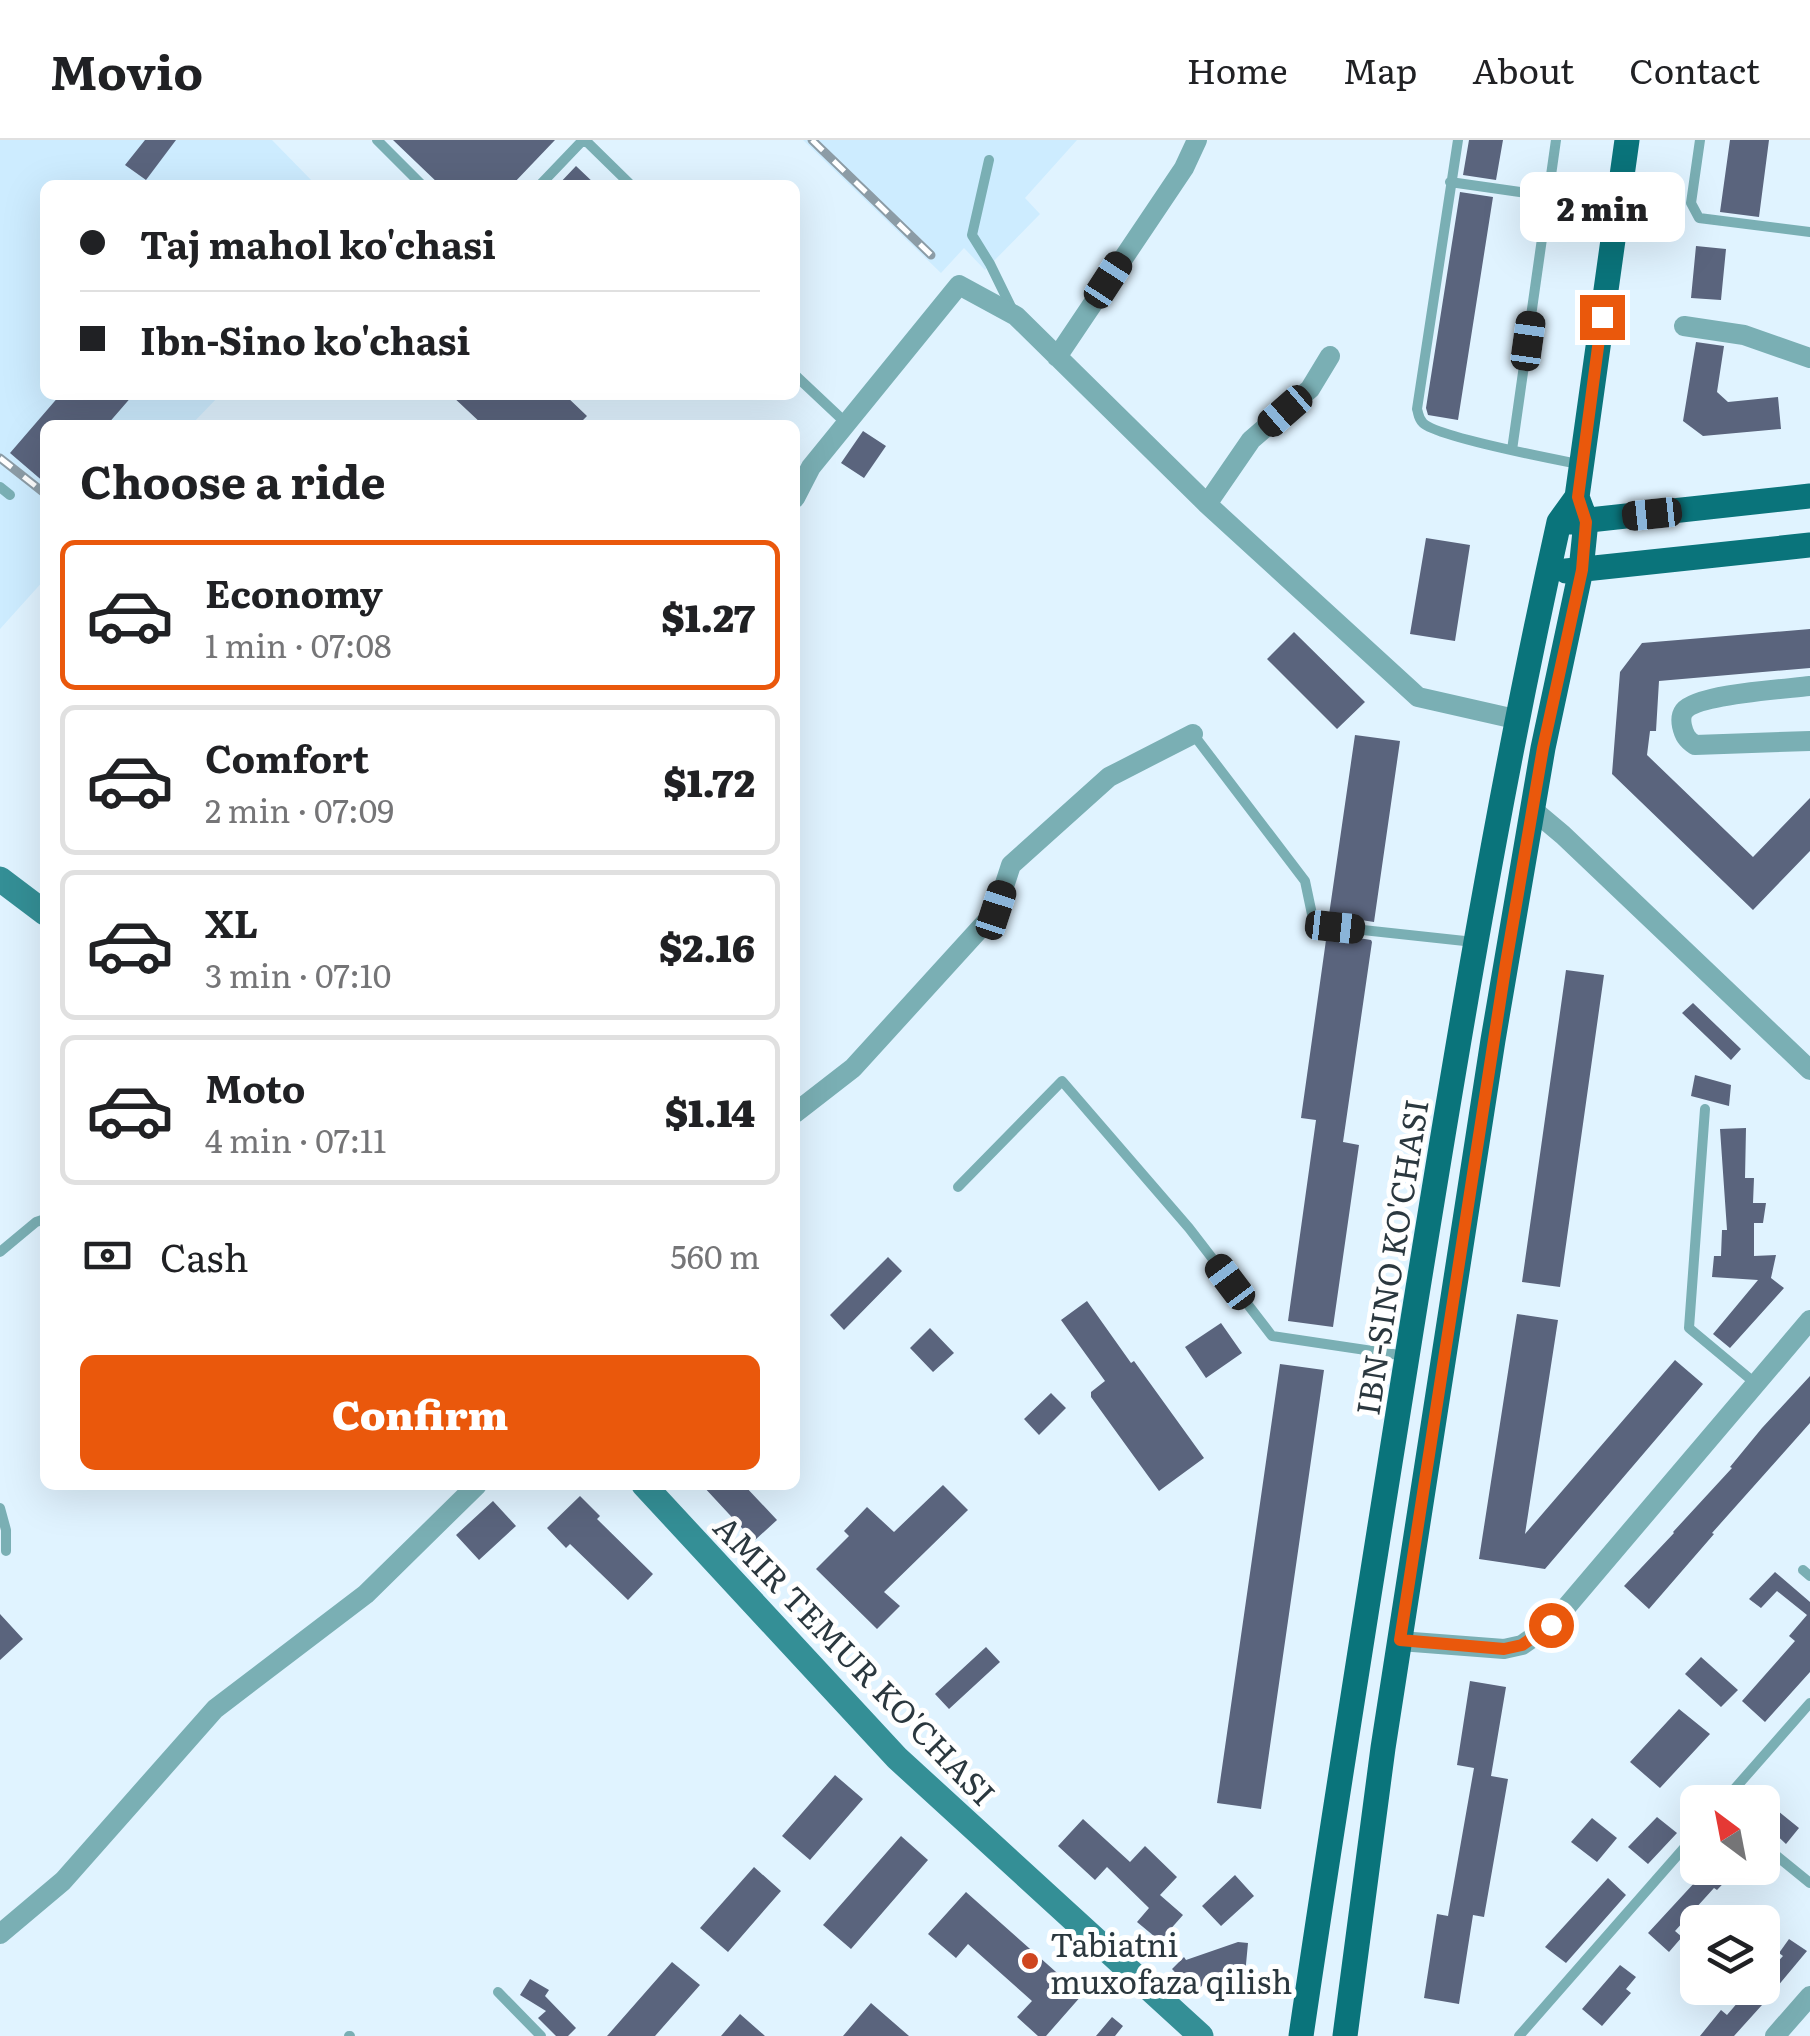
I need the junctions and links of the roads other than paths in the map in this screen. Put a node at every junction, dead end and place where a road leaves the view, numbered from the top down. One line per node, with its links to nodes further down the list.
1 (377, 140): 9 (lane)
2 (584, 140): 10 (lane); 11 (lane)
3 (1197, 140): 19 (street)
4 (1458, 140): 12 (lane)
5 (1556, 140): 13 (lane)
6 (1627, 140): 14 (main road, IBN-SINO KO'CHASI)
7 (1700, 140): 15 (lane)
8 (989, 160): 16 (lane)
9 (417, 180)
10 (545, 180)
11 (626, 180)
12 (1450, 182): 13 (lane); 23 (lane)
13 (1549, 196): 14 (lane); 23 (lane)
14 (1618, 206): 24 (main road, IBN-SINO KO'CHASI)
15 (1810, 232)
16 (1016, 316): 19 (street); 22 (street)
17 (1684, 326): 20 (street)
18 (1330, 356): 27 (street)
19 (1057, 357): 27 (street)
20 (1810, 358)
21 (800, 380): 22 (lane)
22 (847, 424): 25 (street)
23 (1512, 450): 24 (lane)
24 (1582, 465): 28 (main road, IBN-SINO KO'CHASI)
25 (800, 488)
26 (1810, 496): 28 (main road)
27 (1207, 504): 33 (street)
28 (1582, 509): 30 (main road, IBN-SINO KO'CHASI); 31 (main road, IBN-SINO KO'CHASI)
29 (1810, 545): 30 (main road)
30 (1582, 570): 31 (main road); 36 (main road, IBN-SINO KO'CHASI)
31 (1547, 572): 33 (main road, IBN-SINO KO'CHASI)
32 (1810, 686): 35 (street)
33 (1516, 720): 39 (main road, IBN-SINO KO'CHASI)
34 (1193, 734): 39 (lane); 41 (street)
35 (1810, 741)
36 (1532, 809): 40 (street); 53 (main road, IBN-SINO KO'CHASI)
37 (0, 879): 38 (main road)
38 (40, 909)
39 (1475, 942): 47 (main road, IBN-SINO KO'CHASI)
40 (1810, 1070)
41 (800, 1109)
42 (1705, 1109): 48 (lane)
43 (958, 1187): 47 (lane)
44 (40, 1221): 45 (lane)
45 (0, 1252)
46 (1810, 1320): 48 (street)
47 (1407, 1356): 64 (main road, IBN-SINO KO'CHASI)
48 (1754, 1383): 53 (street)
49 (472, 1490): 59 (street)
50 (649, 1490): 63 (main road, AMIR TEMUR KO'CHASI)
51 (0, 1508): 52 (lane)
52 (6, 1551)
53 (1400, 1640): 65 (main road, IBN-SINO KO'CHASI)
54 (1810, 1703): 55 (lane)
55 (1738, 1785)
56 (1680, 1853): 66 (lane)
57 (1780, 1859): 58 (lane)
58 (1810, 1883)
59 (0, 1934)
60 (498, 1992): 62 (lane)
61 (1810, 1996): 67 (street)
62 (541, 2036)
63 (1201, 2036)
64 (1301, 2036)
65 (1345, 2036)
66 (1519, 2036)
67 (1775, 2036)

